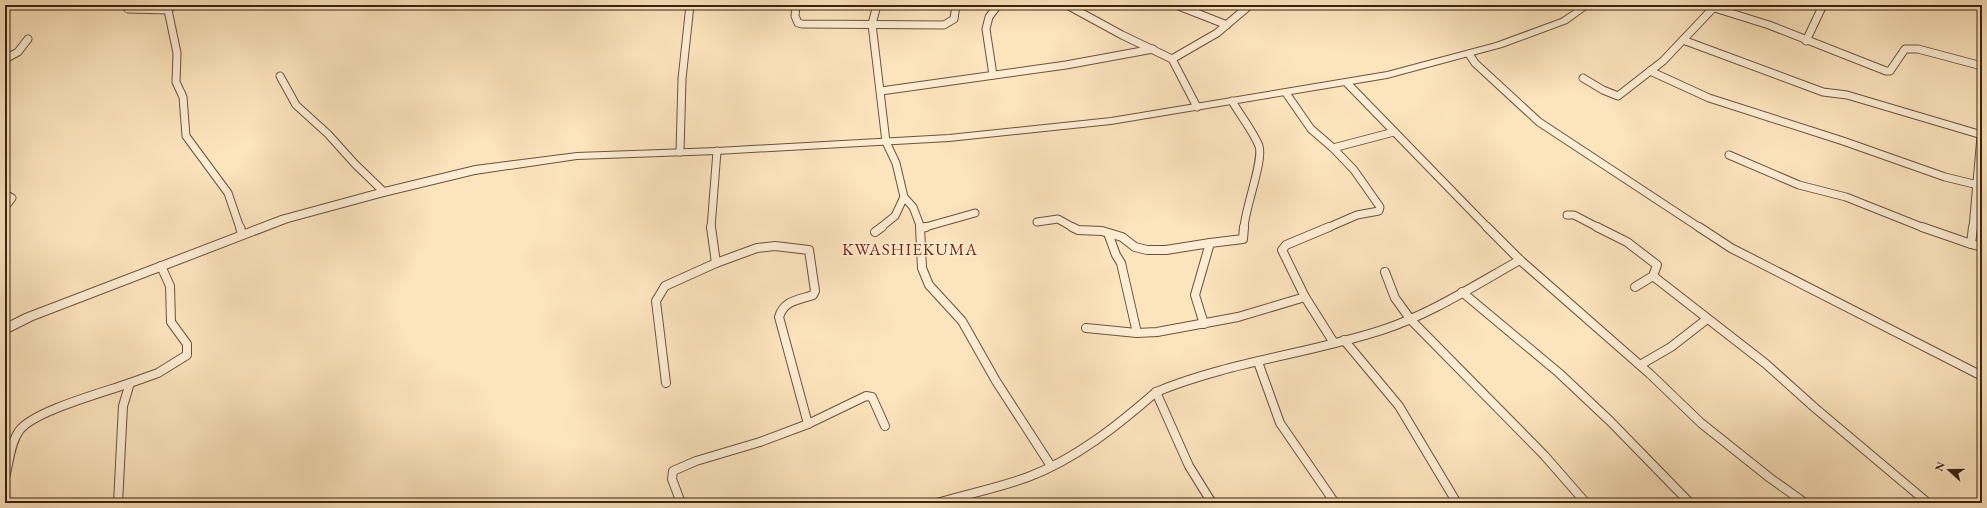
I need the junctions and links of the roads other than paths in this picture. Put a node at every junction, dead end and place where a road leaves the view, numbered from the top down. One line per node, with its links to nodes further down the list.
1 (690, 5): 40 (street)
2 (796, 5): 15 (street)
3 (877, 5): 15 (street)
4 (956, 5): 15 (street)
5 (998, 5): 26 (street)
6 (1067, 5): 20 (street)
7 (1176, 5): 16 (street)
8 (1250, 5): 16 (street)
9 (1588, 5): 21 (street)
10 (1705, 5): 12 (street)
11 (1824, 5): 19 (street)
12 (1715, 6): 18 (street); 19 (street)
13 (171, 8): 14 (street); 53 (street)
14 (128, 9)
15 (872, 24): 30 (street)
16 (1227, 25): 22 (street)
17 (28, 39): 23 (street)
18 (1683, 40): 25 (street); 36 (street)
19 (1806, 41): 24 (street)
20 (1153, 49): 22 (street); 26 (street)
21 (1469, 54): 29 (street); 75 (street)
22 (1172, 58): 33 (street)
23 (5, 59)
24 (1982, 66)
25 (1650, 71): 28 (street); 42 (street)
26 (993, 75): 30 (street)
27 (280, 76): 43 (street)
28 (1583, 78)
29 (1347, 83): 31 (street); 35 (street)
30 (881, 91): 37 (street)
31 (1286, 93): 32 (street); 38 (street)
32 (1232, 102): 33 (street); 54 (street)
33 (1197, 107): 37 (street)
34 (1982, 125): 36 (street)
35 (1394, 132): 38 (street); 57 (street)
36 (1981, 134): 42 (street)
37 (886, 142): 39 (street); 45 (street)
38 (1333, 148): 64 (street)
39 (717, 151): 40 (street); 58 (street)
40 (680, 152): 43 (street)
41 (1729, 155): 55 (street)
42 (1980, 186): 55 (street)
43 (384, 192): 53 (street)
44 (5, 194): 46 (street)
45 (904, 198): 50 (street); 51 (street)
46 (5, 207)
47 (975, 212): 50 (street)
48 (1567, 215): 61 (street)
49 (1037, 222): 52 (street)
50 (921, 228): 81 (street)
51 (875, 232)
52 (1108, 233): 54 (street); 70 (street)
53 (242, 234): 59 (street)
54 (1210, 243): 67 (street)
55 (1971, 244): 56 (street)
56 (1982, 247)
57 (1520, 260): 63 (street); 74 (street)
58 (716, 263): 77 (street); 79 (street)
59 (161, 266): 69 (street); 76 (street)
60 (1385, 272): 66 (street)
61 (1653, 276): 62 (street); 65 (street)
62 (1635, 287)
63 (1462, 292): 66 (street); 90 (street)
64 (1306, 297): 67 (street); 72 (street)
65 (1707, 319): 74 (street); 92 (street)
66 (1411, 320): 71 (street); 89 (street)
67 (1204, 324): 70 (street)
68 (1086, 328): 70 (street)
69 (5, 329)
70 (1137, 333)
71 (1344, 340): 72 (street); 88 (street)
72 (1334, 343): 73 (street)
73 (1258, 362): 78 (street); 87 (street)
74 (1640, 365): 91 (street)
75 (1982, 376)
76 (130, 383): 82 (street); 83 (street)
77 (666, 383)
78 (1156, 392): 81 (street); 86 (street)
79 (808, 424): 80 (street); 84 (street)
80 (885, 426)
81 (1051, 466): 85 (street)
82 (5, 478)
83 (118, 503)
84 (681, 503)
85 (937, 503)
86 (1212, 503)
87 (1335, 503)
88 (1457, 503)
89 (1586, 503)
90 (1690, 503)
91 (1805, 503)
92 (1928, 503)

